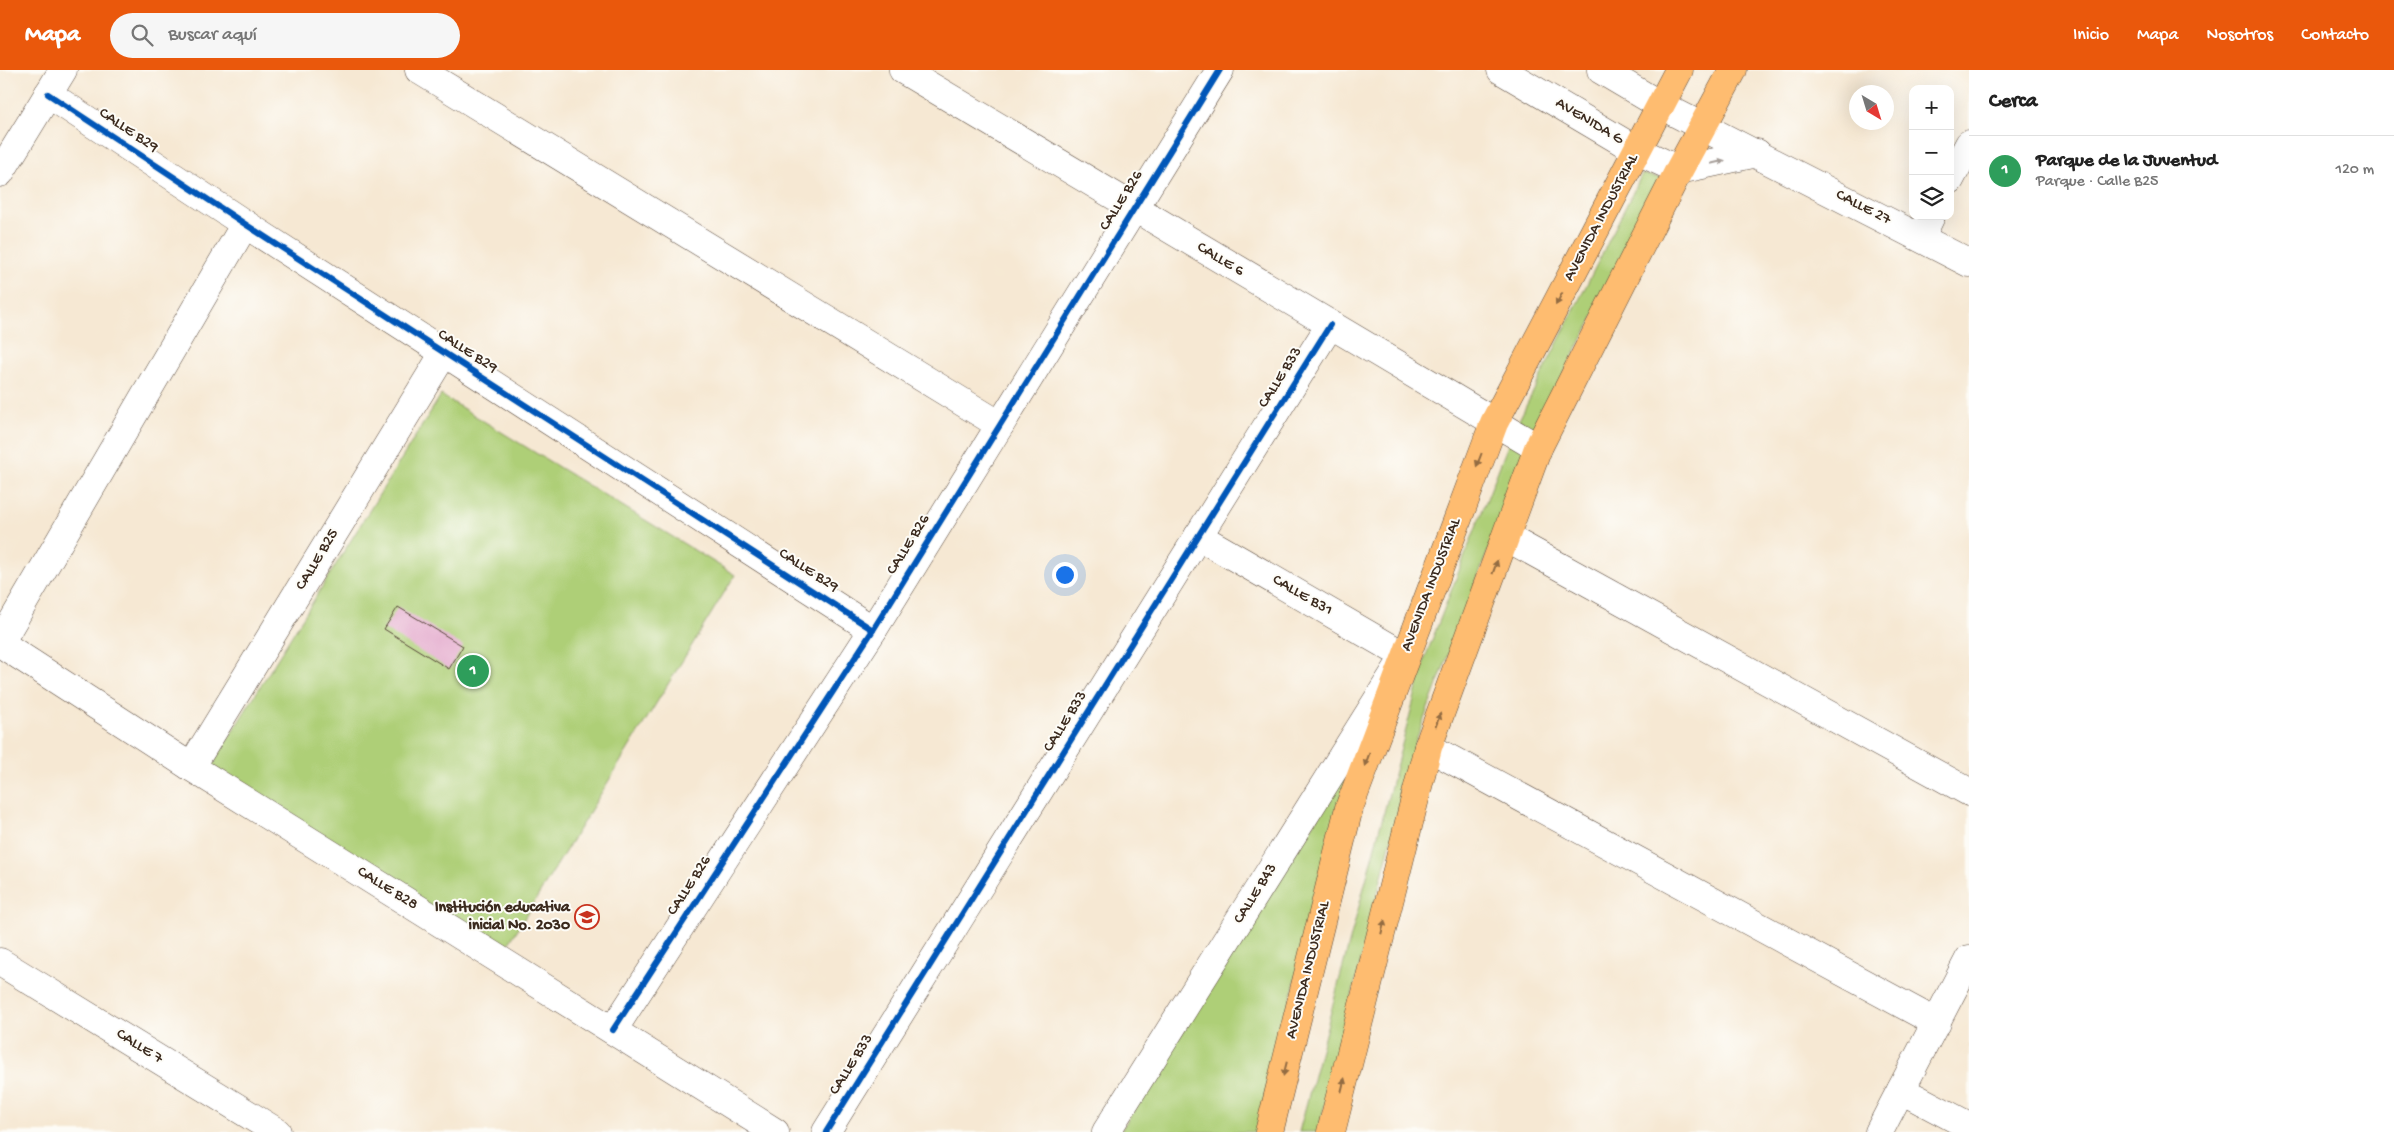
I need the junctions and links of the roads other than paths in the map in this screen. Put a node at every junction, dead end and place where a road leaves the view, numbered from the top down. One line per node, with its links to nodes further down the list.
1 (63, 70): 9 (street)
2 (419, 70): 25 (street)
3 (903, 70): 18 (street, CALLE 6)
4 (1220, 70): 18 (street, CALLE B26)
5 (1502, 70): 13 (street, AVENIDA G)
6 (1601, 70): 10 (street)
7 (1679, 70): 10 (main road, AVENIDA INDUSTRIAL)
8 (1734, 70): 11 (main road)
9 (48, 94): 16 (street); 19 (street, CALLE B29)
10 (1660, 105): 11 (street); 13 (main road, AVENIDA INDUSTRIAL)
11 (1704, 128): 14 (street, CALLE 27); 15 (main road)
12 (1969, 144): 17 (street)
13 (1638, 151): 15 (street, AVENIDA G); 24 (main road, AVENIDA INDUSTRIAL, one-way to 24)
14 (1757, 153): 15 (street, one-way to 14); 20 (street, CALLE 27)
15 (1679, 170): 26 (main road)
16 (0, 173)
17 (1953, 175)
18 (1134, 209): 22 (street, CALLE 6); 25 (street, CALLE B26)
19 (245, 224): 23 (street, CALLE B29); 30 (street)
20 (1926, 227): 21 (street, CALLE 27)
21 (1969, 262)
22 (1330, 325): 24 (street, CALLE 6); 27 (street, CALLE B33)
23 (444, 353): 29 (street, CALLE B29); 33 (street, CALLE B25)
24 (1494, 422): 26 (street, CALLE 6); 31 (main road, AVENIDA INDUSTRIAL, one-way to 31)
25 (1000, 425): 29 (street, CALLE B26)
26 (1538, 448): 28 (main road)
27 (1198, 536): 31 (street, CALLE B31); 43 (street, CALLE B33)
28 (1506, 537): 32 (main road, one-way to 28); 34 (street)
29 (873, 630): 38 (street, CALLE B26)
30 (0, 643): 33 (street, CALLE B28)
31 (1405, 656): 44 (street, CALLE B43); 45 (main road, AVENIDA INDUSTRIAL, one-way to 45)
32 (1428, 747): 37 (street); 46 (main road, one-way to 32)
33 (191, 767): 38 (street, CALLE B28)
34 (1969, 792)
35 (1969, 959): 37 (street)
36 (0, 962): 41 (street, CALLE 7)
37 (1937, 1023): 39 (street)
38 (613, 1030): 42 (street, CALLE B28)
39 (1901, 1090): 40 (street); 47 (street)
40 (1969, 1126)
41 (277, 1132)
42 (776, 1132)
43 (826, 1132)
44 (1106, 1132)
45 (1269, 1132)
46 (1331, 1132)
47 (1879, 1132)

